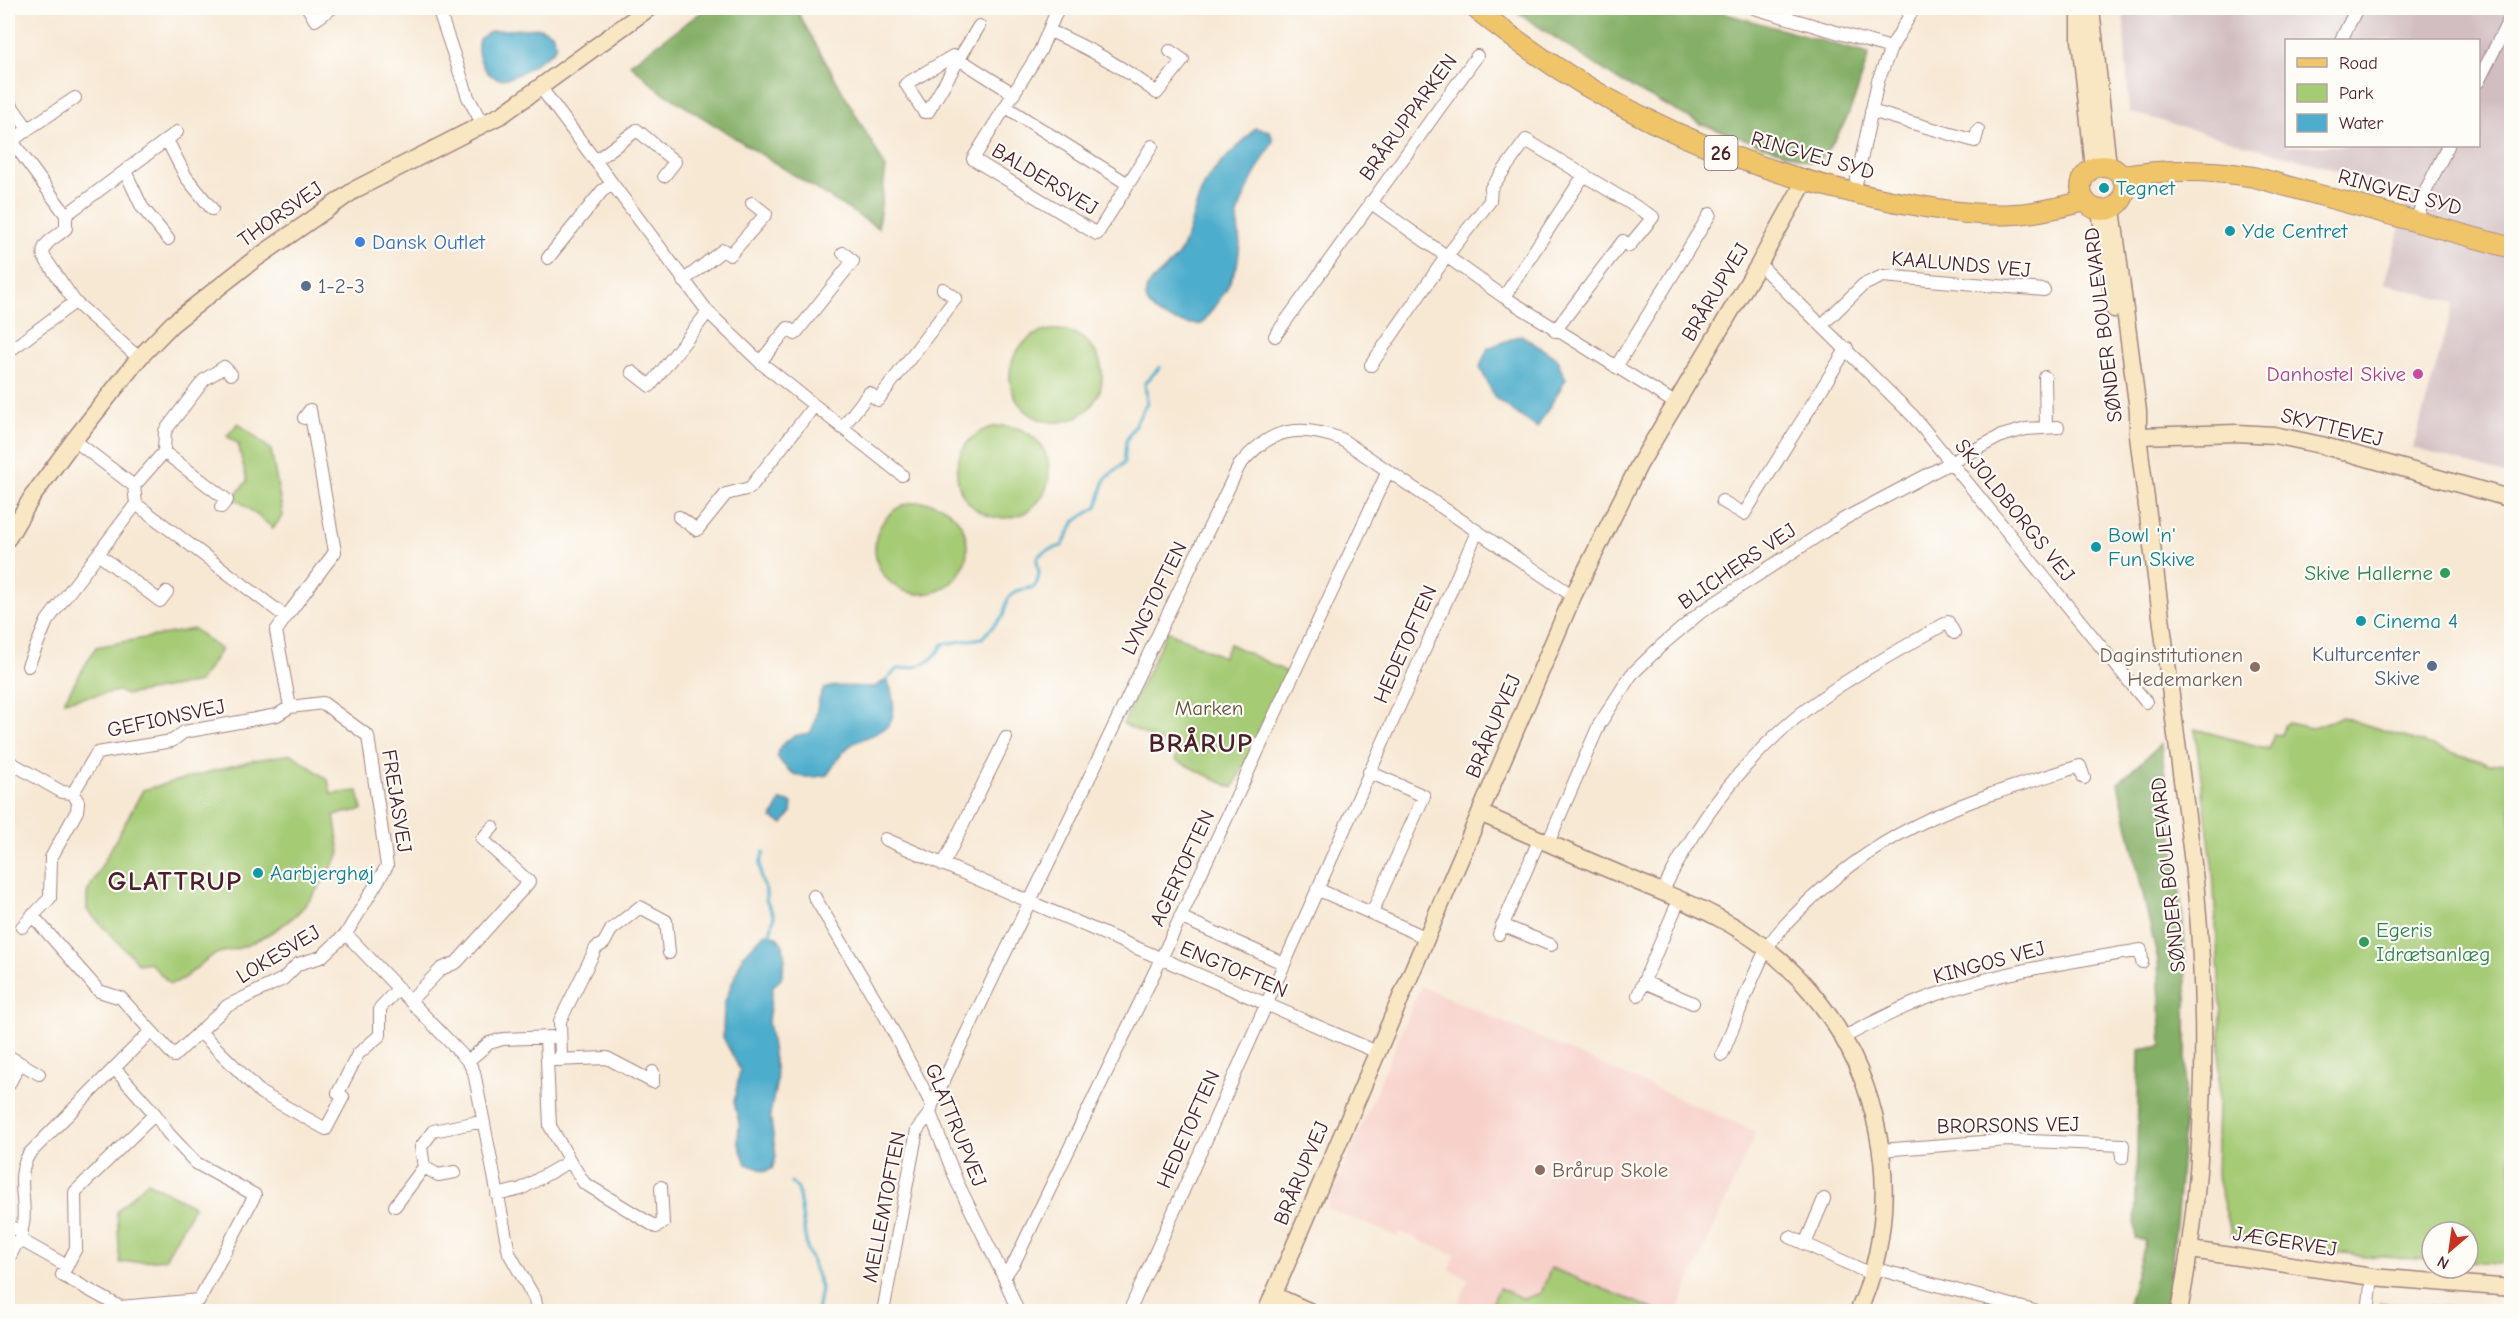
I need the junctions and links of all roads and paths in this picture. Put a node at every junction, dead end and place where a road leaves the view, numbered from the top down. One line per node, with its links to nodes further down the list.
1 (308, 8): 2 (street)
2 (332, 8)
3 (438, 8): 28 (street)
4 (649, 8): 22 (street, THORSVEJ)
5 (1058, 8): 15 (street, BALDERSVEJ)
6 (1475, 8): 40 (main road, RINGVEJ SYD / 26)
7 (1754, 8): 17 (street)
8 (1914, 8): 17 (street)
9 (2080, 8): 38 (street)
10 (2091, 8): 38 (street)
11 (2357, 8): 16 (street)
12 (2503, 8): 13 (street)
13 (2511, 13): 21 (street)
14 (980, 26): 20 (street)
15 (1050, 30): 18 (street); 23 (street, BALDERSVEJ)
16 (2342, 39)
17 (1891, 48): 27 (street)
18 (1170, 51)
19 (1477, 56): 45 (street, BRÅRUPPARKEN)
20 (959, 59): 20 (street); 23 (street)
21 (2480, 78)
22 (541, 88): 28 (street, THORSVEJ); 35 (street)
23 (1014, 94): 26 (street, BALDERSVEJ)
24 (75, 98): 29 (street)
25 (8, 101): 29 (street)
26 (1006, 107): 42 (street, BALDERSVEJ); 42 (street, BALDERSVEJ)
27 (1871, 111): 30 (street); 43 (street)
28 (483, 125): 68 (street, THORSVEJ)
29 (28, 129): 49 (street)
30 (1978, 130)
31 (177, 132): 32 (street)
32 (167, 140): 36 (street); 47 (street)
33 (1152, 146): 42 (street, BALDERSVEJ)
34 (2448, 147): 50 (street)
35 (595, 161): 39 (street); 41 (street)
36 (125, 171): 49 (street); 51 (street)
37 (1584, 175): 54 (street); 60 (street); 64 (street)
38 (2112, 175): 46 (main road); 46 (main road); 50 (main road, RINGVEJ SYD)
39 (663, 176)
40 (1805, 181): 43 (main road, RINGVEJ SYD / 26); 56 (street, BRÅRUPVEJ)
41 (612, 184): 55 (street); 57 (street)
42 (1128, 184)
43 (1854, 193): 46 (main road, RINGVEJ SYD / 26)
44 (752, 202): 57 (street)
45 (1370, 202): 54 (street, BRÅRUPPARKEN); 65 (street, BRÅRUPPARKEN)
46 (2094, 202): 79 (street, SØNDER BOULEVARD)
47 (212, 209)
48 (1710, 214): 71 (street)
49 (66, 215): 61 (street)
50 (2416, 222): 52 (main road, RINGVEJ SYD)
51 (168, 239)
52 (2511, 248)
53 (843, 253): 69 (street)
54 (1446, 257): 60 (street, BRÅRUPPARKEN); 70 (street)
55 (548, 258)
56 (1759, 264): 63 (street, SKJOLDBORGS VEJ); 75 (street, BRÅRUPVEJ)
57 (683, 281): 62 (street)
58 (943, 289): 78 (street)
59 (2044, 290): 63 (street, KAALUNDS VEJ)
60 (1504, 297): 64 (street, BRÅRUPPARKEN)
61 (75, 302): 67 (street); 68 (street)
62 (708, 312): 69 (street); 72 (street)
63 (1822, 325): 66 (street, SKJOLDBORGS VEJ)
64 (1555, 331): 71 (street, BRÅRUPPARKEN)
65 (1275, 336)
66 (1847, 348): 82 (street, SKJOLDBORGS VEJ); 87 (street)
67 (8, 352)
68 (139, 358): 80 (street, THORSVEJ)
69 (760, 362): 76 (street)
70 (1371, 365)
71 (1616, 367): 75 (street, BRÅRUPPARKEN)
72 (632, 372)
73 (231, 374): 81 (street)
74 (2045, 377): 82 (street, BLICHERS VEJ)
75 (1675, 403): 95 (street, BRÅRUPVEJ)
76 (814, 406): 78 (street); 90 (street)
77 (304, 418): 96 (street)
78 (842, 428): 84 (street)
79 (2138, 436): 86 (street, SKYTTEVEJ); 166 (street, SØNDER BOULEVARD)
80 (74, 440): 85 (street); 92 (street, THORSVEJ)
81 (164, 452): 85 (street); 89 (street)
82 (1952, 462): 99 (street, SKJOLDBORGS VEJ); 109 (street, BLICHERS VEJ)
83 (1388, 471): 91 (street, LYNGTOFTEN); 115 (street, LYNGTOFTEN); 118 (street, AGERTOFTEN)
84 (902, 475)
85 (134, 486): 88 (street)
86 (2511, 499)
87 (1722, 501)
88 (136, 504): 93 (street); 96 (street)
89 (221, 507)
90 (679, 517)
91 (1477, 532): 95 (street, LYNGTOFTEN); 103 (street, HEDETOFTEN)
92 (8, 538)
93 (98, 554): 94 (street); 98 (street)
94 (167, 592)
95 (1573, 596): 106 (street, BRÅRUPVEJ)
96 (286, 617): 100 (street)
97 (1954, 633): 112 (street)
98 (28, 666)
99 (2146, 702)
100 (290, 707): 105 (street, GEFIONSVEJ); 120 (street, FREJASVEJ)
101 (1006, 738): 110 (street)
102 (8, 761): 105 (street)
103 (1369, 772): 111 (street, HEDETOFTEN); 116 (street)
104 (2084, 778): 123 (street)
105 (73, 793): 117 (street)
106 (1480, 813): 109 (street); 121 (street, BRÅRUPVEJ)
107 (493, 827): 131 (street)
108 (885, 839): 110 (street, ENGTOFTEN)
109 (1543, 841): 112 (street); 122 (street, BLICHERS VEJ)
110 (943, 865): 115 (street, ENGTOFTEN)
111 (1317, 889): 116 (street); 127 (street, HEDETOFTEN)
112 (1662, 892): 114 (street)
113 (814, 896): 150 (street, GLATTRUPVEJ)
114 (1679, 900): 123 (street); 128 (street)
115 (1029, 902): 125 (street, ENGTOFTEN); 150 (street, LYNGTOFTEN)
116 (1372, 913): 121 (street)
117 (32, 915): 119 (street); 134 (street)
118 (1180, 918): 125 (street, AGERTOFTEN); 127 (street)
119 (22, 927)
120 (346, 934): 129 (street, LOKESVEJ); 135 (street, LOKESVEJ)
121 (1426, 938): 139 (street, BRÅRUPVEJ)
122 (1551, 945)
123 (1767, 949): 137 (street); 140 (street)
124 (669, 953): 136 (street)
125 (1161, 959): 133 (street, ENGTOFTEN); 170 (street, AGERTOFTEN)
126 (2142, 962): 137 (street, KINGOS VEJ)
127 (1283, 963): 133 (street, HEDETOFTEN)
128 (1644, 982): 130 (street); 132 (street)
129 (398, 989): 131 (street, LOKESVEJ); 135 (street)
130 (1638, 995)
131 (410, 1001): 144 (street, LOKESVEJ)
132 (1693, 1003)
133 (1264, 1004): 139 (street, ENGTOFTEN); 177 (street, HEDETOFTEN)
134 (151, 1031): 135 (street, LOKESVEJ); 146 (street)
135 (200, 1032)
136 (561, 1037): 138 (street); 142 (street)
137 (1844, 1037): 153 (street)
138 (546, 1038): 143 (street); 144 (street)
139 (1377, 1052): 173 (street, BRÅRUPVEJ)
140 (1722, 1055)
141 (8, 1056): 145 (street)
142 (561, 1059): 143 (street); 147 (street)
143 (547, 1060): 155 (street)
144 (468, 1061): 152 (street, LOKESVEJ)
145 (20, 1064): 148 (street); 149 (street)
146 (115, 1069): 151 (street); 163 (street)
147 (653, 1072)
148 (39, 1074)
149 (8, 1086)
150 (931, 1109): 170 (street, GLATTRUPVEJ); 175 (street, MELLEMTOFTEN)
151 (155, 1114): 168 (street); 168 (street)
152 (483, 1120): 156 (street); 159 (street, LOKESVEJ)
153 (1881, 1150): 154 (street, BRORSONS VEJ); 169 (street)
154 (2122, 1158)
155 (570, 1161): 158 (street); 159 (street)
156 (424, 1167): 157 (street); 161 (street)
157 (455, 1172)
158 (661, 1187)
159 (497, 1195): 174 (street, LOKESVEJ)
160 (1824, 1199): 165 (street)
161 (395, 1206)
162 (8, 1225): 163 (street)
163 (20, 1236): 167 (street); 168 (street)
164 (1790, 1238): 165 (street)
165 (1805, 1244): 169 (street)
166 (2191, 1250): 171 (street, JÆGERVEJ); 182 (street, SØNDER BOULEVARD)
167 (8, 1260)
168 (67, 1266)
169 (1872, 1271): 180 (street); 181 (street)
170 (1004, 1277): 176 (street, GLATTRUPVEJ)
171 (2372, 1277): 172 (street, JÆGERVEJ); 183 (street)
172 (2511, 1288)
173 (1273, 1295): 178 (street, BRÅRUPVEJ); 179 (street)
174 (537, 1311)
175 (883, 1311)
176 (1018, 1311)
177 (1129, 1311)
178 (1266, 1311)
179 (1311, 1311)
180 (1858, 1311)
181 (2038, 1311)
182 (2179, 1311)
183 (2367, 1311)

